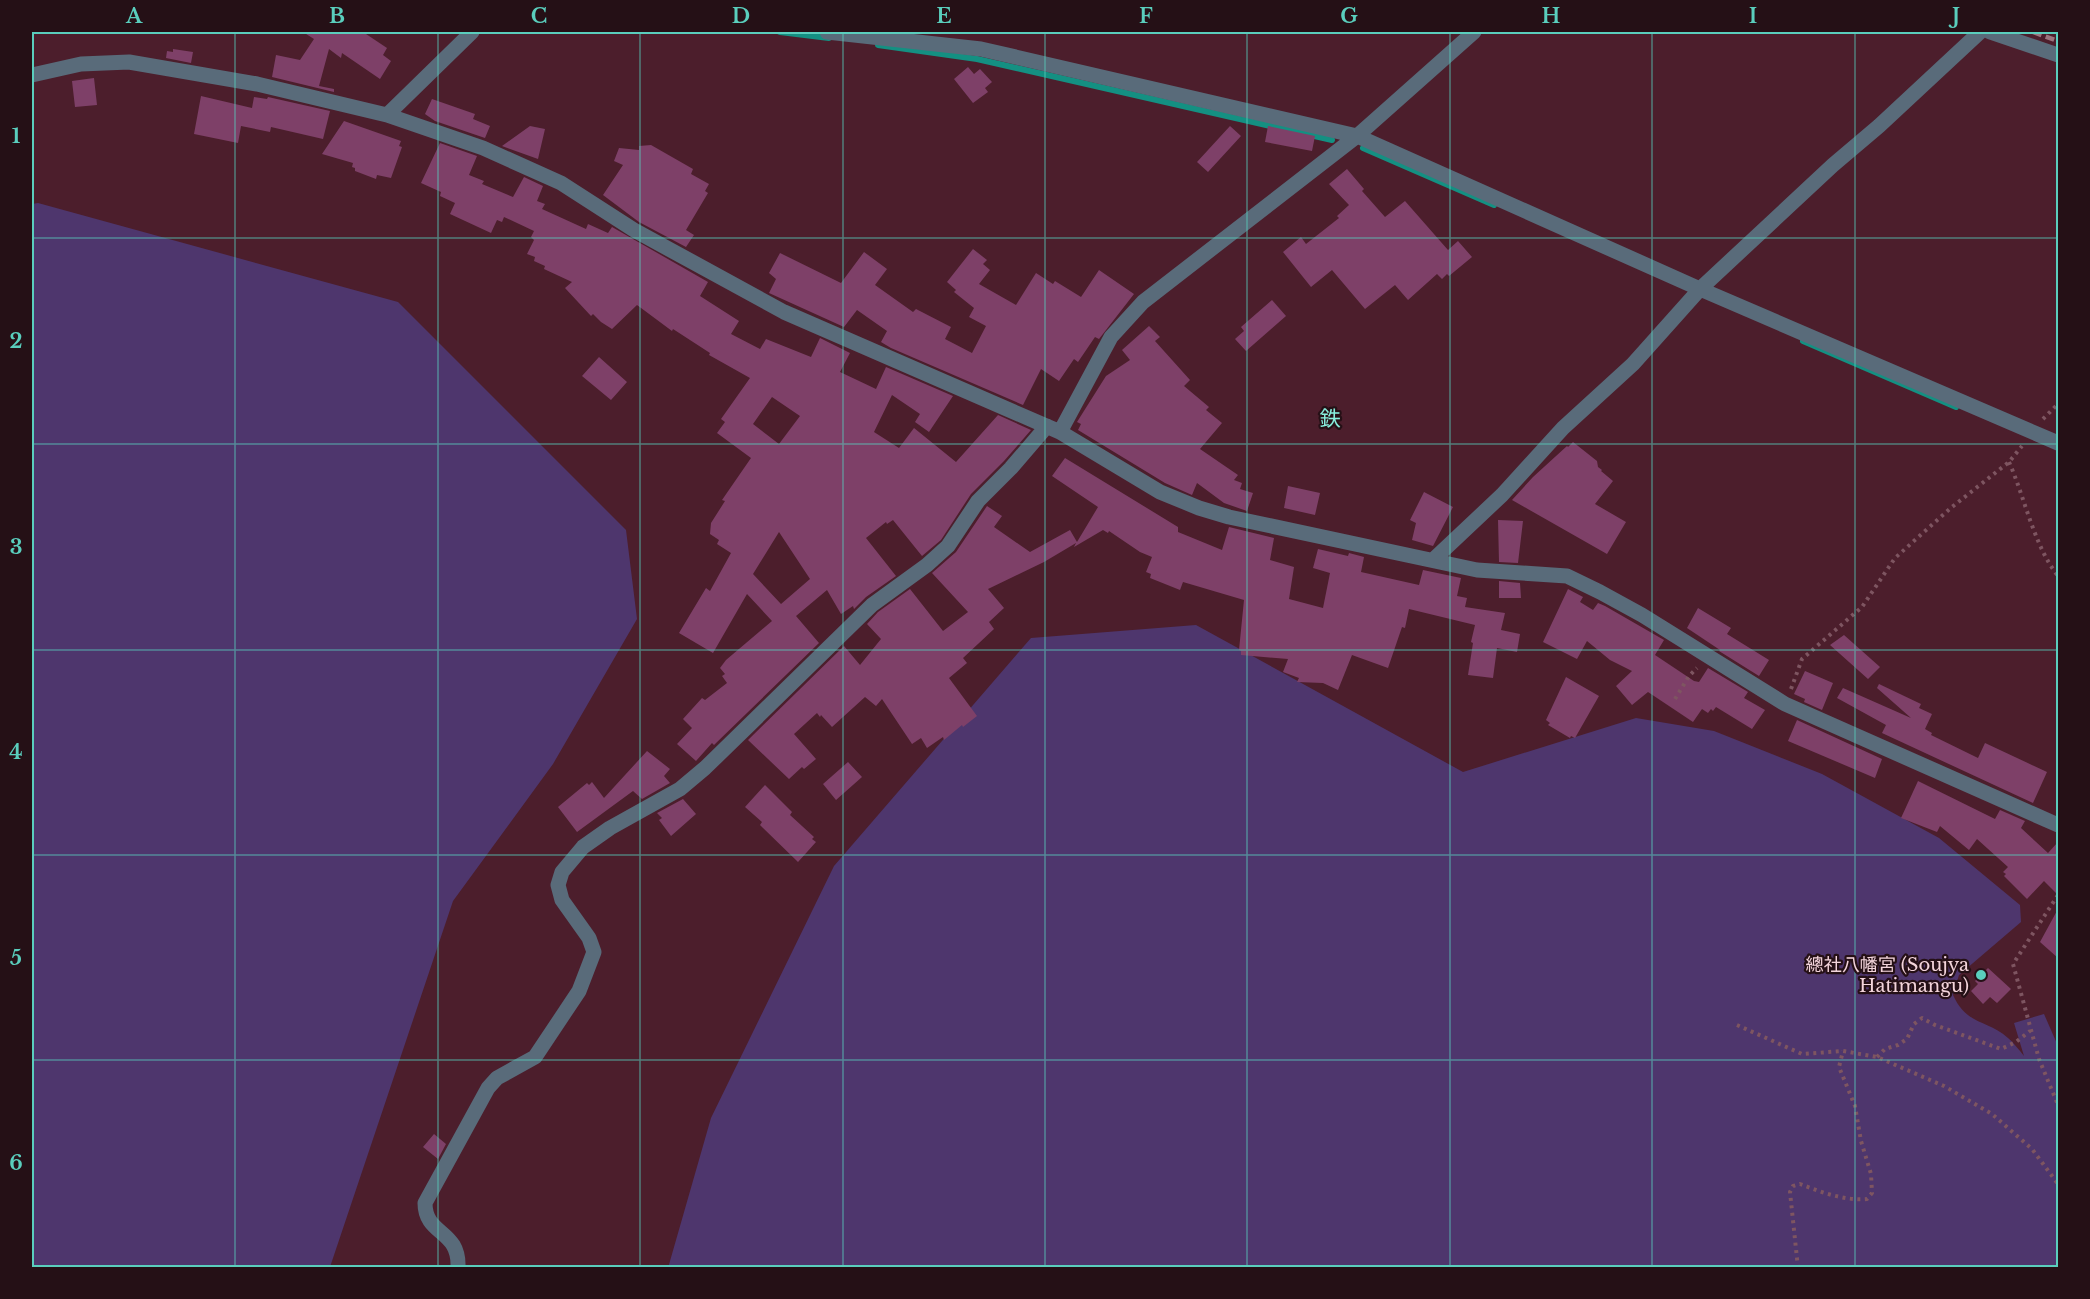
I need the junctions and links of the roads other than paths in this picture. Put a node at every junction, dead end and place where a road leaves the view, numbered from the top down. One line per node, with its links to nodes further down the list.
1 (472, 32): 8 (street)
2 (827, 32): 9 (street)
3 (1474, 32): 9 (street)
4 (1980, 32): 10 (street)
5 (1990, 32): 6 (street)
6 (2058, 55)
7 (32, 75): 8 (street)
8 (387, 115): 11 (street)
9 (1358, 136): 10 (street); 11 (street)
10 (1700, 289): 12 (street); 13 (street)
11 (1054, 429): 13 (street); 15 (street)
12 (2058, 443)
13 (1433, 560): 14 (street)
14 (2058, 825)
15 (458, 1268)

